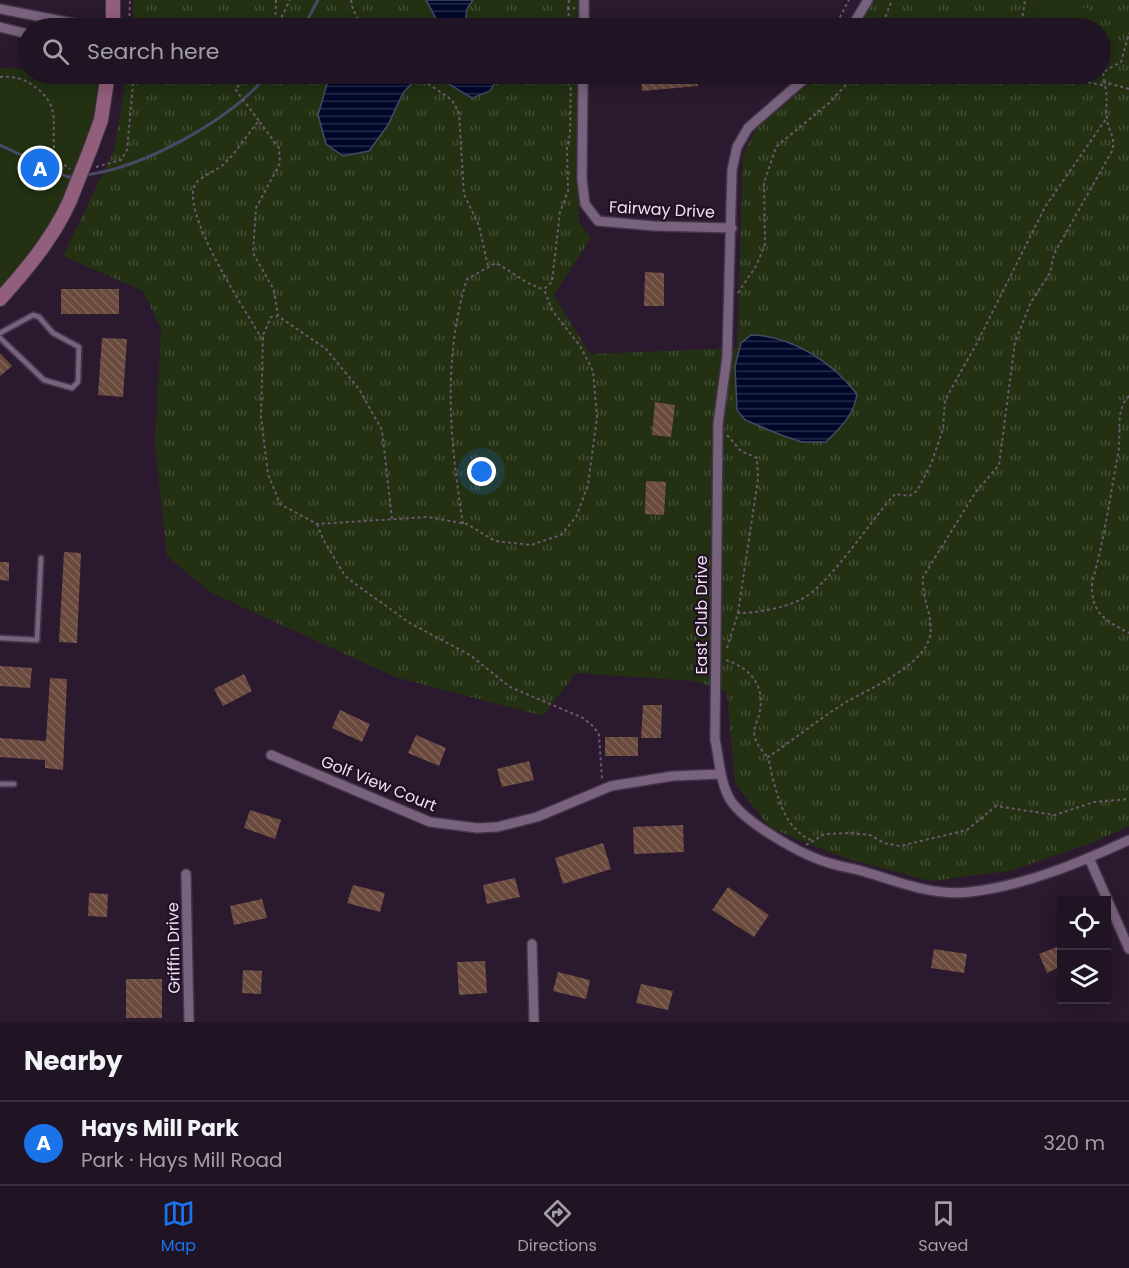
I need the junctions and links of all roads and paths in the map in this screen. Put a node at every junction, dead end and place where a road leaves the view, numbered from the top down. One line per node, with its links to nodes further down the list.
1 (113, 0): 15 (street)
2 (130, 0): 16 (path)
3 (276, 0): 17 (path)
4 (290, 0): 18 (path)
5 (351, 0): 19 (path)
6 (569, 0): 13 (path)
7 (849, 0): 21 (path)
8 (868, 0): 22 (street)
9 (892, 0): 23 (path)
10 (1025, 0): 24 (path)
11 (584, 4): 13 (path)
12 (0, 9): 14 (street)
13 (568, 9): 20 (path)
14 (46, 18)
15 (113, 18)
16 (129, 18)
17 (275, 18)
18 (280, 18)
19 (358, 18)
20 (569, 18)
21 (839, 18)
22 (857, 18)
23 (885, 18)
24 (1022, 18)
25 (0, 27): 26 (street)
26 (18, 32)
27 (1129, 33): 28 (path)
28 (1111, 68)
29 (0, 77): 30 (path)
30 (18, 78)
31 (31, 84): 45 (path)
32 (106, 84): 49 (street, bridge)
33 (135, 84): 44 (path)
34 (241, 84): 43 (path)
35 (428, 84): 47 (path)
36 (572, 84): 48 (path)
37 (583, 84): 46 (street, Fairway Drive)
38 (799, 84): 46 (street, East Club Drive)
39 (847, 84): 50 (path)
40 (1104, 84): 41 (path); 42 (path)
41 (1129, 88)
42 (1107, 118): 61 (path); 66 (path)
43 (259, 121): 51 (path); 54 (path)
44 (88, 168)
45 (72, 170)
46 (732, 228): 50 (street, East Club Drive)
47 (488, 266): 48 (path); 59 (path)
48 (544, 290): 59 (path)
49 (0, 299)
50 (729, 308): 56 (street, East Club Drive)
51 (278, 316): 54 (path); 57 (path)
52 (0, 333): 53 (lane)
53 (0, 338)
54 (263, 342): 58 (path)
55 (1129, 396): 62 (path)
56 (718, 424): 61 (path); 64 (street, East Club Drive)
57 (392, 519): 58 (path); 59 (path)
58 (317, 524): 70 (path)
59 (463, 524)
60 (41, 558): 63 (lane)
61 (738, 613): 64 (path)
62 (1129, 633)
63 (0, 638)
64 (720, 658): 66 (path); 67 (street, East Club Drive)
65 (271, 755): 70 (street, Golf View Court)
66 (768, 757): 72 (path)
67 (721, 774): 70 (street, Golf View Court); 74 (street, East Club Drive)
68 (0, 784): 69 (lane)
69 (14, 784)
70 (602, 790)
71 (1129, 800): 72 (path)
72 (812, 840): 74 (path)
73 (1129, 840): 75 (street, East Club Drive)
74 (800, 850): 75 (street, East Club Drive)
75 (1089, 858): 78 (street)
76 (186, 874): 79 (street, Griffin Drive)
77 (532, 944): 80 (street)
78 (1129, 949)
79 (189, 1022)
80 (534, 1022)

